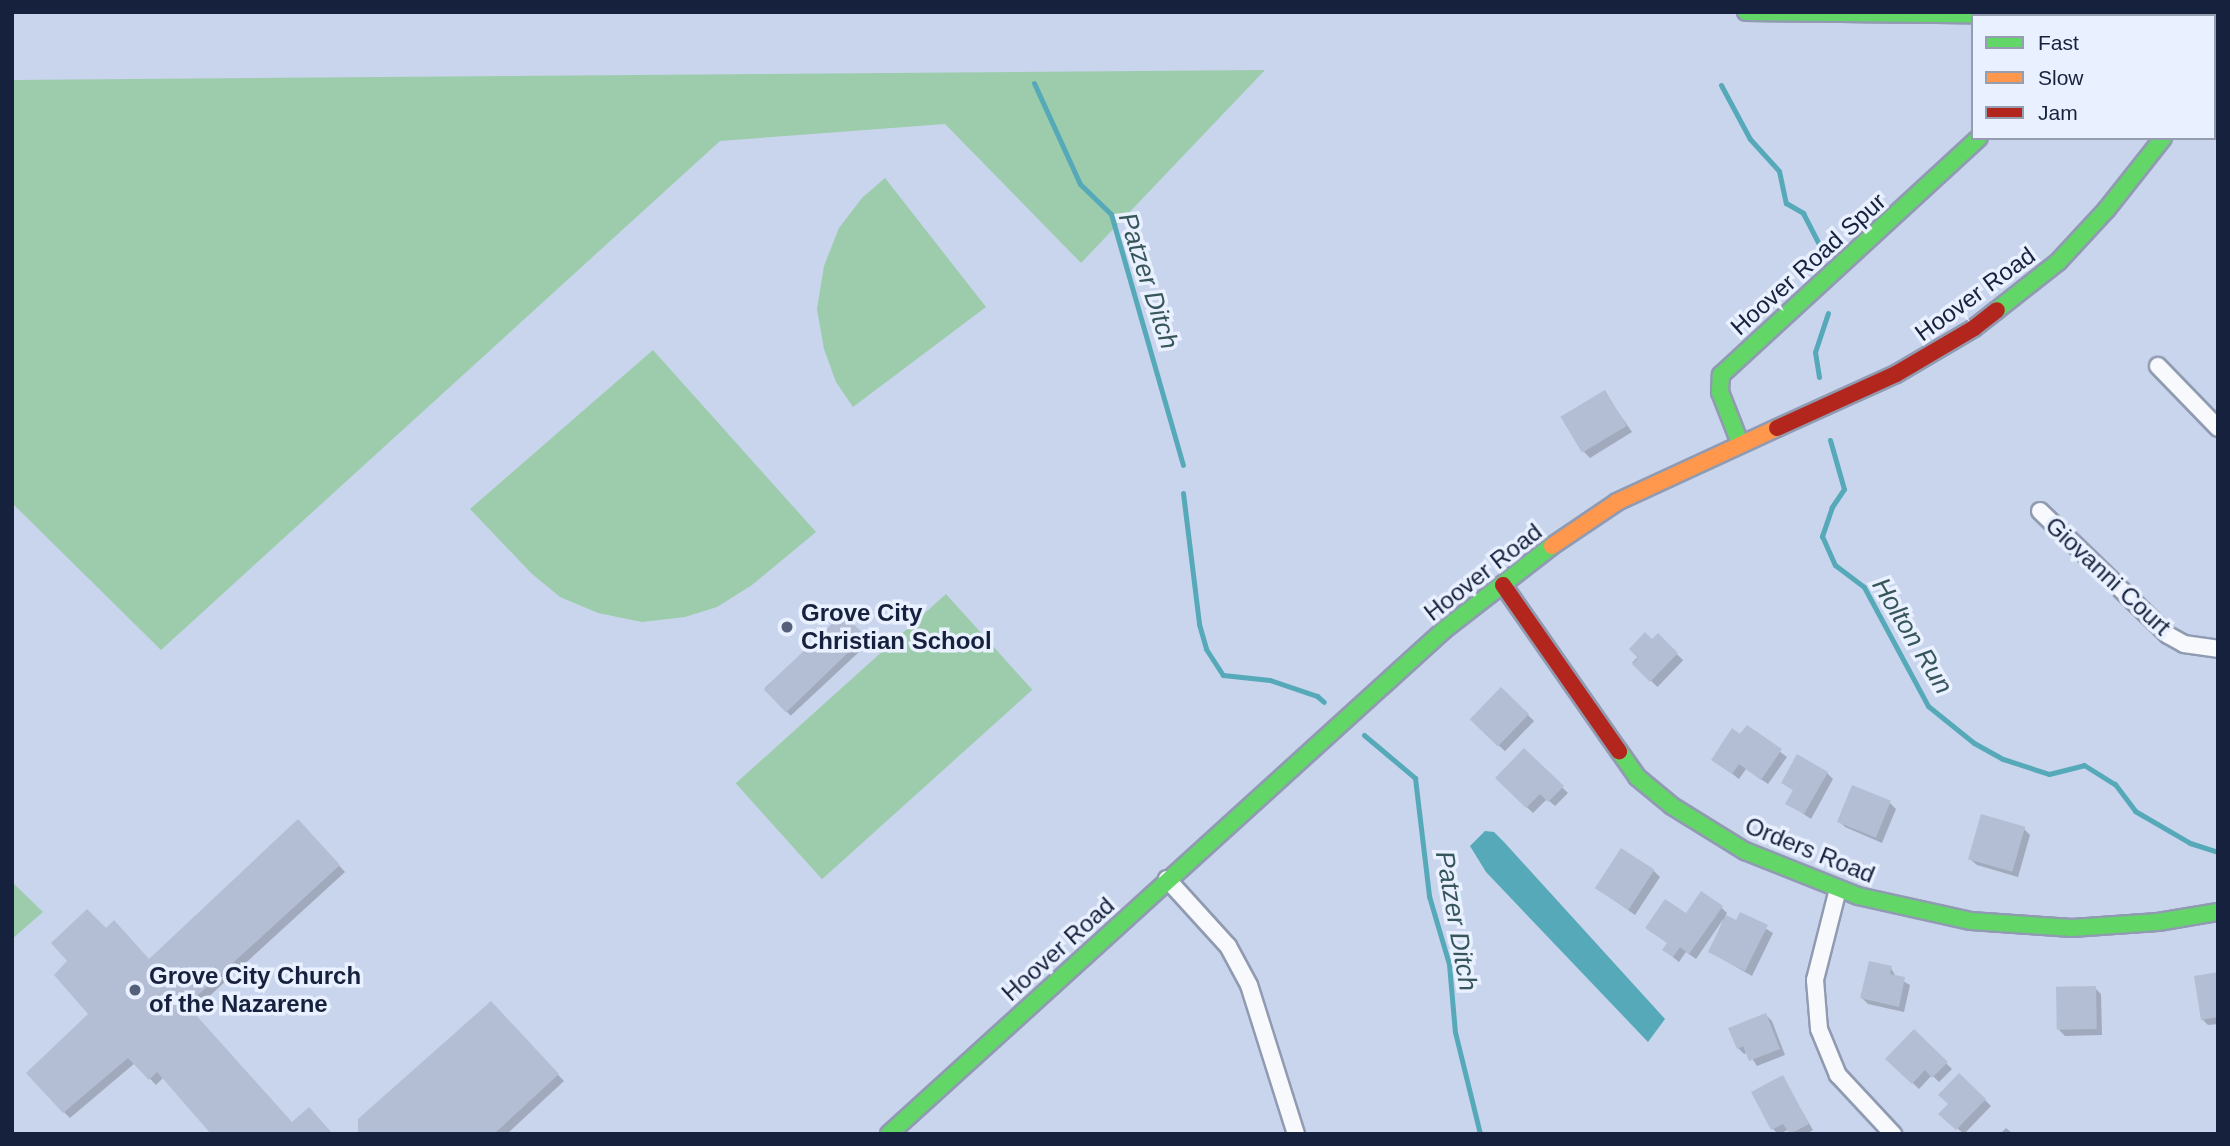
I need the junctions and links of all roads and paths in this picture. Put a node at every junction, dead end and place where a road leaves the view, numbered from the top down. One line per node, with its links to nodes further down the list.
1 (1746, 12): 2 (main road)
2 (1971, 14)
3 (1977, 140): 7 (main road, Hoover Road Spur)
4 (2161, 140): 7 (main road, Hoover Road)
5 (2158, 366): 6 (street)
6 (2218, 428)
7 (1740, 443): 9 (main road, Hoover Road)
8 (2040, 511): 10 (street, Giovanni Court)
9 (1503, 585): 11 (main road, Hoover Road); 12 (main road, Orders Road)
10 (2218, 649)
11 (1167, 879): 14 (main road, Hoover Road); 15 (street)
12 (1839, 889): 13 (main road, Orders Road); 16 (street)
13 (2218, 912)
14 (889, 1134)
15 (1296, 1134)
16 (1893, 1134)

